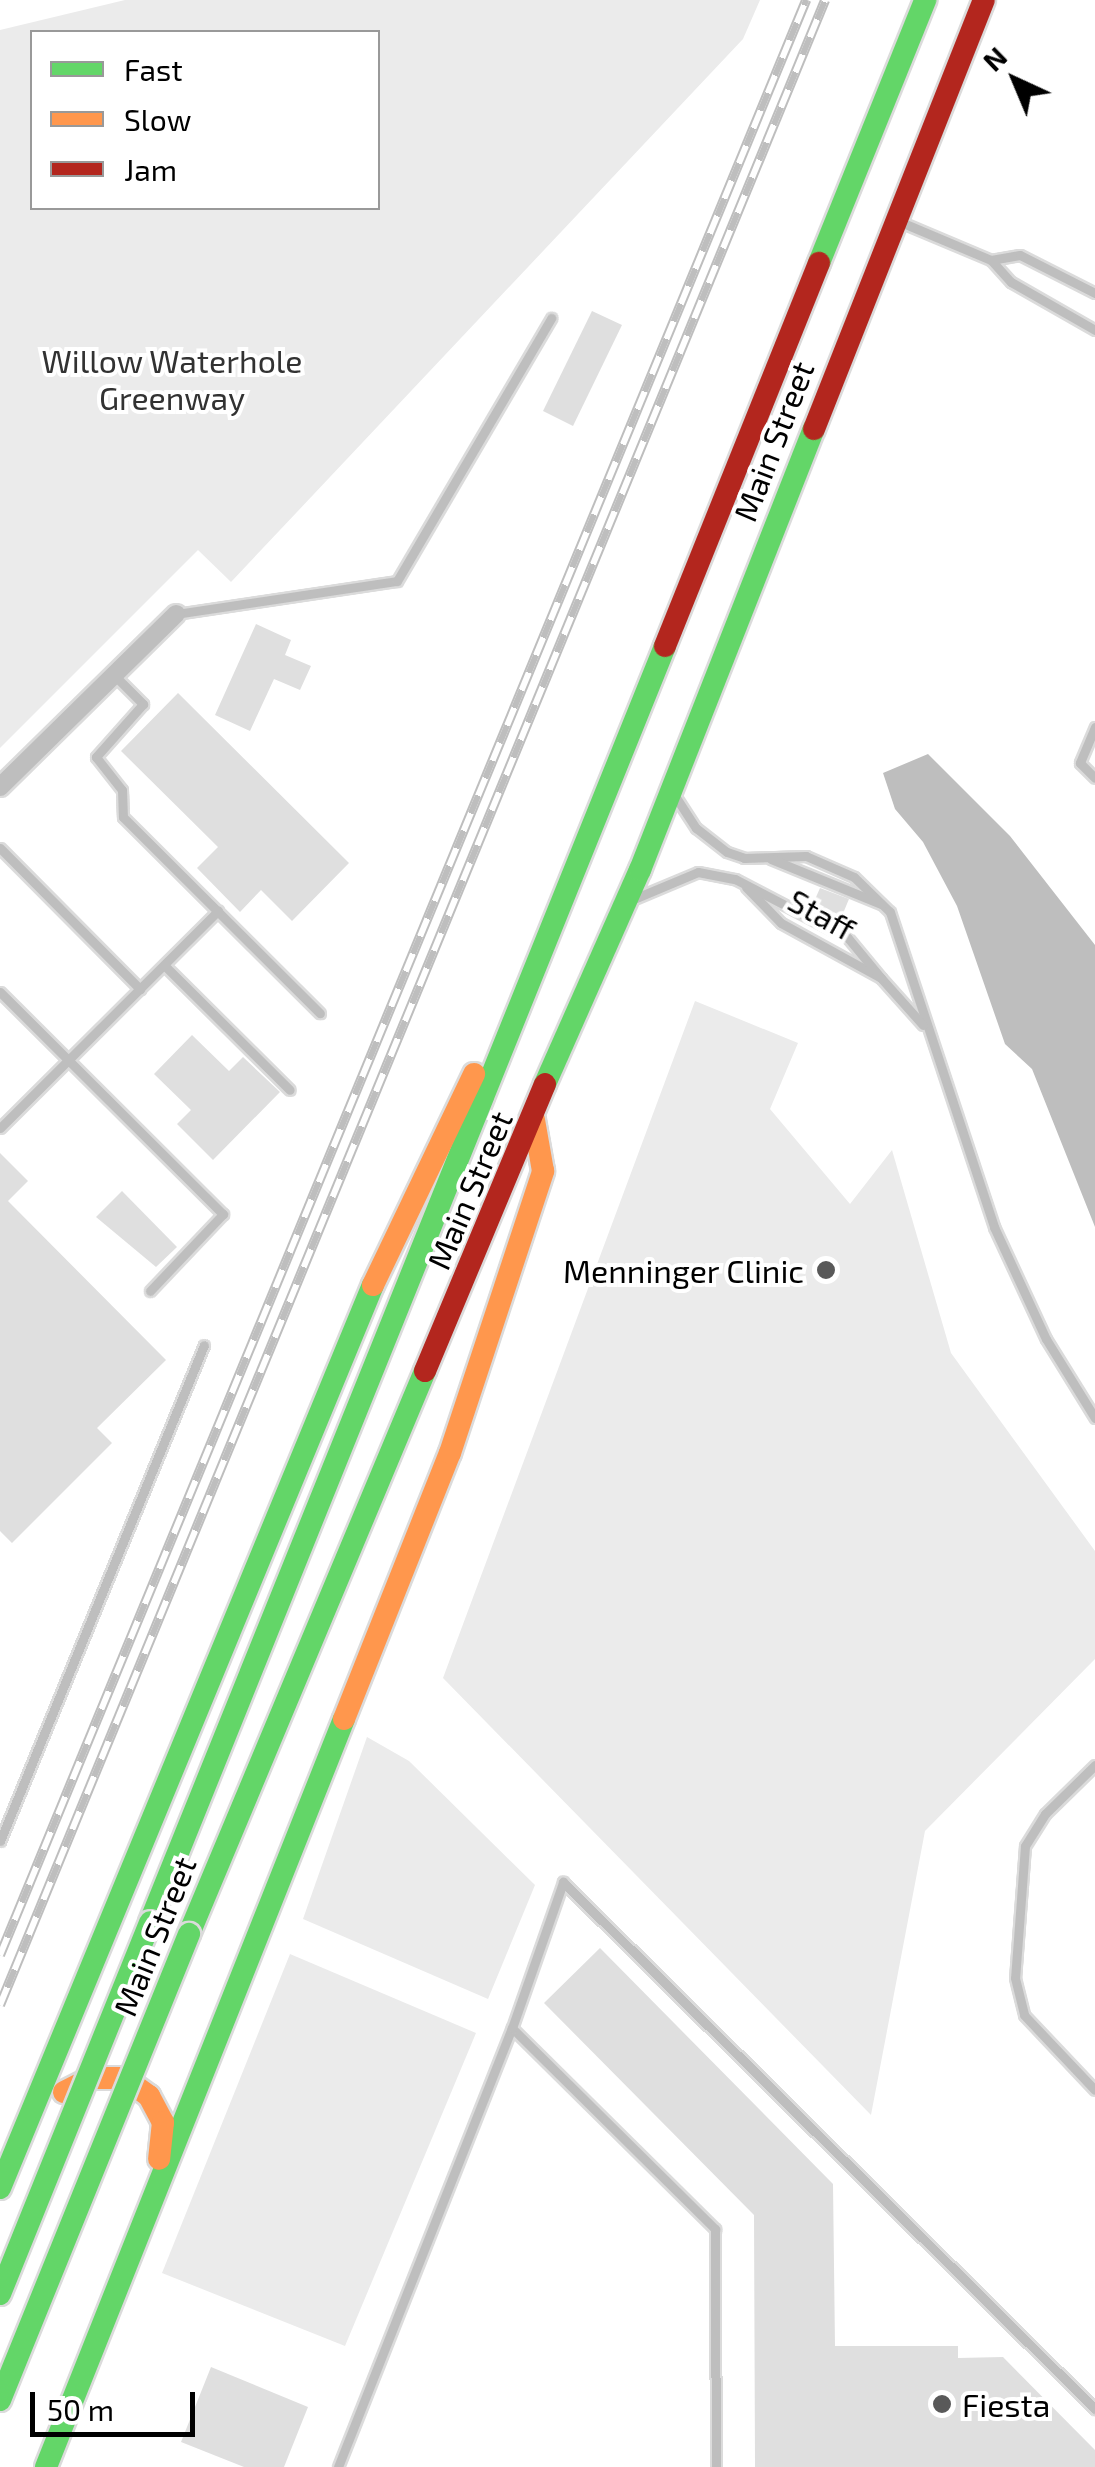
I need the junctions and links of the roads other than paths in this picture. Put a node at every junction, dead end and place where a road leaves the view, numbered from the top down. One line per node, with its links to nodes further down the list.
1 (924, 0): 15 (highway, Main Street)
2 (984, 0): 3 (highway, Main Street)
3 (895, 219): 4 (lane); 12 (highway, Main Street)
4 (991, 260): 5 (lane); 7 (lane)
5 (1095, 293)
6 (551, 318): 8 (lane)
7 (1095, 330)
8 (176, 614): 9 (street)
9 (113, 674): 13 (street); 22 (lane)
10 (1095, 727): 11 (lane)
11 (1095, 778)
12 (671, 786): 16 (lane); 20 (highway, Main Street)
13 (0, 787)
14 (0, 848): 25 (lane)
15 (586, 850): 40 (highway); 42 (highway, Main Street, bridge)
16 (744, 858): 17 (lane); 18 (lane)
17 (770, 858): 21 (lane); 21 (lane)
18 (735, 880): 19 (lane); 20 (lane)
19 (746, 887): 24 (lane, Staff); 24 (lane)
20 (620, 905): 31 (highway, Main Street)
21 (884, 906): 28 (lane)
22 (218, 911): 23 (lane); 27 (lane)
23 (164, 964): 25 (lane); 30 (lane)
24 (881, 978): 28 (lane)
25 (140, 988): 29 (lane)
26 (0, 992): 29 (lane)
27 (320, 1013)
28 (925, 1027): 35 (lane)
29 (68, 1060): 32 (lane); 33 (lane)
30 (290, 1090)
31 (534, 1120): 41 (highway); 43 (highway, Main Street, bridge)
32 (0, 1128)
33 (150, 1291)
34 (204, 1346): 37 (lane)
35 (1095, 1418)
36 (1095, 1765): 39 (lane)
37 (0, 1841)
38 (512, 2028): 44 (lane); 46 (lane); 47 (lane)
39 (1095, 2090)
40 (0, 2189): 41 (highway)
41 (156, 2189): 45 (highway)
42 (0, 2294)
43 (0, 2400)
44 (1095, 2409)
45 (46, 2467)
46 (338, 2467)
47 (716, 2467)

